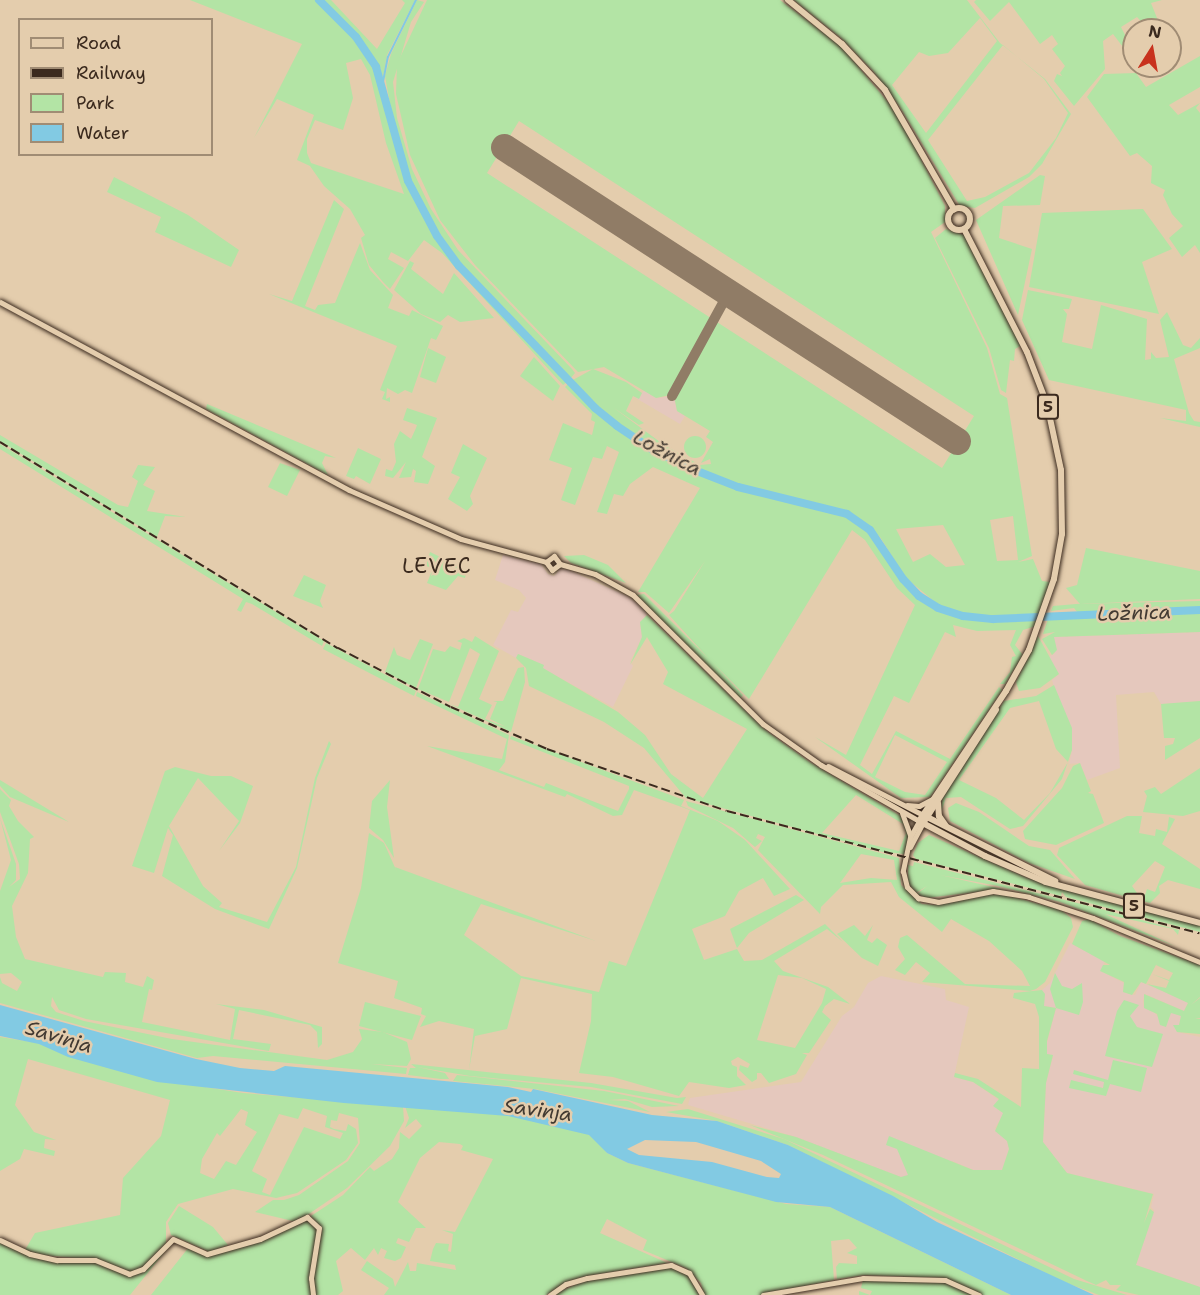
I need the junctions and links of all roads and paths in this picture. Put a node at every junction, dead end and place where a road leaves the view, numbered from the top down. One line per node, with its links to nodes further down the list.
1 (788, 0): 2 (main road, 5)
2 (954, 209): 3 (main road, 5); 3 (main road, 5)
3 (964, 229): 8 (main road, 5)
4 (0, 302): 5 (street)
5 (546, 562): 6 (street); 6 (street)
6 (560, 564): 7 (street)
7 (807, 756): 9 (street); 10 (street)
8 (936, 800): 9 (street); 11 (main road, 5); 12 (main road)
9 (903, 804): 11 (street)
10 (899, 810): 11 (street); 13 (street)
11 (923, 819): 12 (main road, 5); 13 (street); 14 (street); 15 (main road, 5)
12 (948, 829): 15 (main road, 5)
13 (910, 837): 14 (street)
14 (906, 856): 17 (street)
15 (1068, 889): 16 (main road, 5)
16 (1200, 923)
17 (1200, 962)
18 (0, 1240): 19 (street)
19 (313, 1295)
20 (550, 1295): 21 (street)
21 (702, 1295)
22 (763, 1295): 23 (street)
23 (979, 1295)

